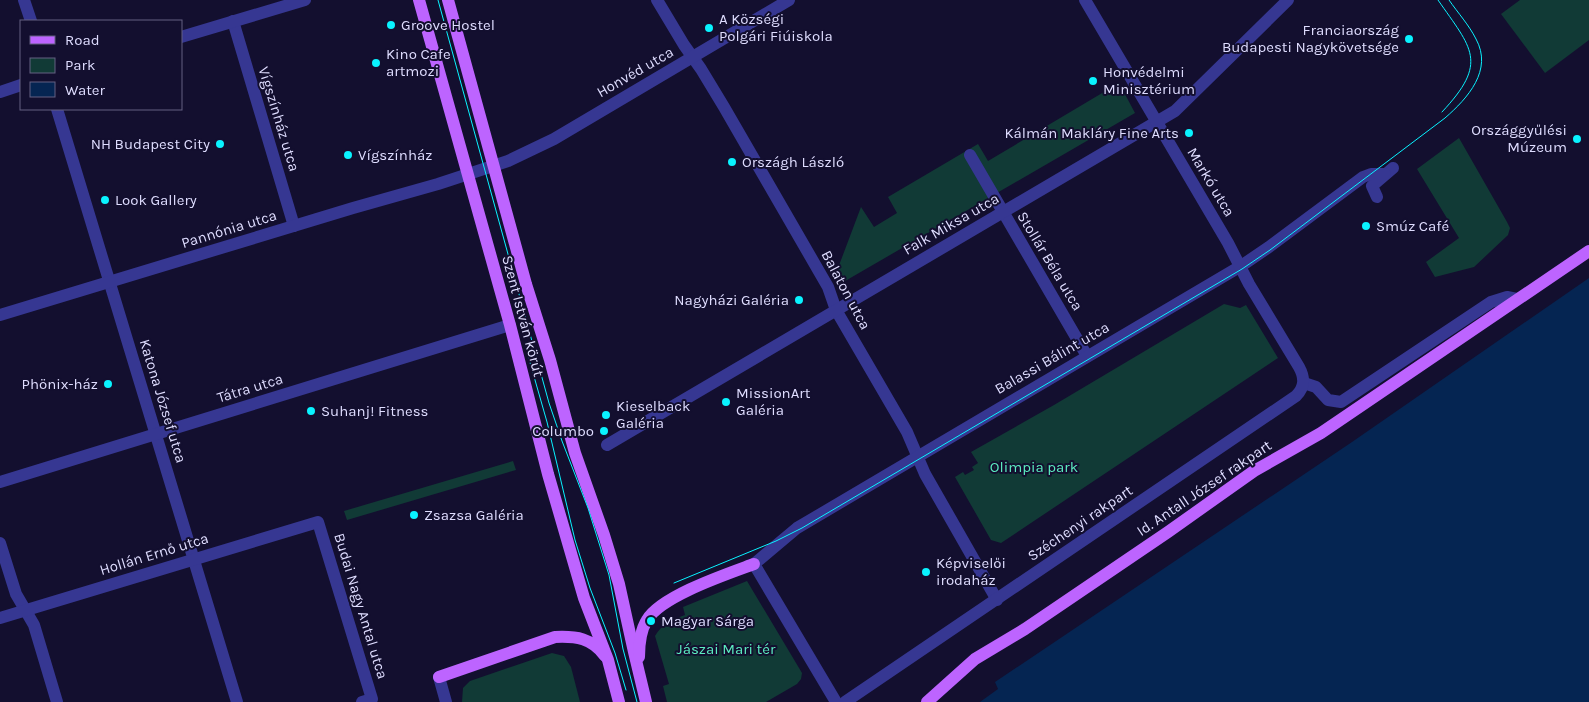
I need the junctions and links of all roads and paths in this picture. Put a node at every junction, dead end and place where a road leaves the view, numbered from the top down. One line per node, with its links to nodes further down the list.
1 (24, 0): 9 (street)
2 (305, 0): 10 (street)
3 (419, 0): 19 (main road, Szent István körút)
4 (448, 0): 18 (main road, Szent István körút)
5 (658, 0): 12 (street, Balaton utca)
6 (789, 0): 12 (street, Honvéd utca)
7 (1084, 0): 16 (street, Markó utca)
8 (1288, 0): 16 (street, Falk Miksa utca)
9 (31, 20)
10 (233, 21): 11 (street); 22 (street, Vígszínház utca)
11 (182, 37)
12 (692, 57): 18 (street, Honvéd utca); 27 (street, Balaton utca)
13 (20, 85): 14 (street)
14 (0, 92)
15 (57, 110): 25 (street, Katona József utca)
16 (1156, 122): 21 (street, Falk Miksa utca); 24 (street, Markó utca)
17 (970, 155): 21 (street, Stollár Béla utca)
18 (494, 165): 19 (street, Honvéd utca); 44 (main road, Szent István körút)
19 (467, 174): 22 (street, Pannónia utca); 29 (main road, Szent István körút)
20 (1377, 197): 24 (street, Balassi Bálint utca)
21 (1003, 213): 27 (street, Falk Miksa utca); 30 (street, Stollár Béla utca)
22 (294, 226): 25 (street, Pannónia utca)
23 (1589, 251): 26 (main road, Id. Antall József rakpart)
24 (1241, 266): 30 (street, Balassi Bálint utca); 31 (street, Markó utca)
25 (110, 282): 28 (street, Pannónia utca); 32 (street, Katona József utca)
26 (1516, 299): 31 (street, Id. Antall József rakpart); 46 (main road, Id. Antall József rakpart)
27 (836, 310): 33 (street, Falk Miksa utca); 34 (street, Balaton utca)
28 (0, 316)
29 (510, 325): 32 (street, Tátra utca); 43 (main road, Szent István körút)
30 (1087, 356): 34 (street, Balassi Bálint utca)
31 (1304, 383): 40 (street, Széchenyi rakpart)
32 (156, 434): 35 (street, Tátra utca); 38 (street, Katona József utca)
33 (607, 445)
34 (917, 456): 39 (street, Balassi Bálint utca); 40 (street, Balaton utca)
35 (0, 482)
36 (318, 522): 38 (street, Hollán Ernő utca); 47 (street, Budai Nagy Antal utca)
37 (0, 543): 41 (street)
38 (194, 559): 41 (street, Hollán Ernő utca); 49 (street, Katona József utca)
39 (754, 564): 44 (main road); 53 (street)
40 (997, 600): 54 (street, Széchenyi rakpart)
41 (25, 610): 42 (street, Hollán Ernő utca); 48 (street)
42 (0, 618)
43 (596, 641): 45 (main road); 51 (main road, Szent István körút)
44 (638, 672): 52 (main road)
45 (439, 677): 50 (street)
46 (938, 692): 55 (main road); 56 (main road)
47 (367, 700)
48 (57, 702)
49 (237, 702)
50 (446, 702)
51 (619, 702)
52 (646, 702)
53 (836, 702)
54 (845, 702)
55 (918, 702)
56 (928, 702)

